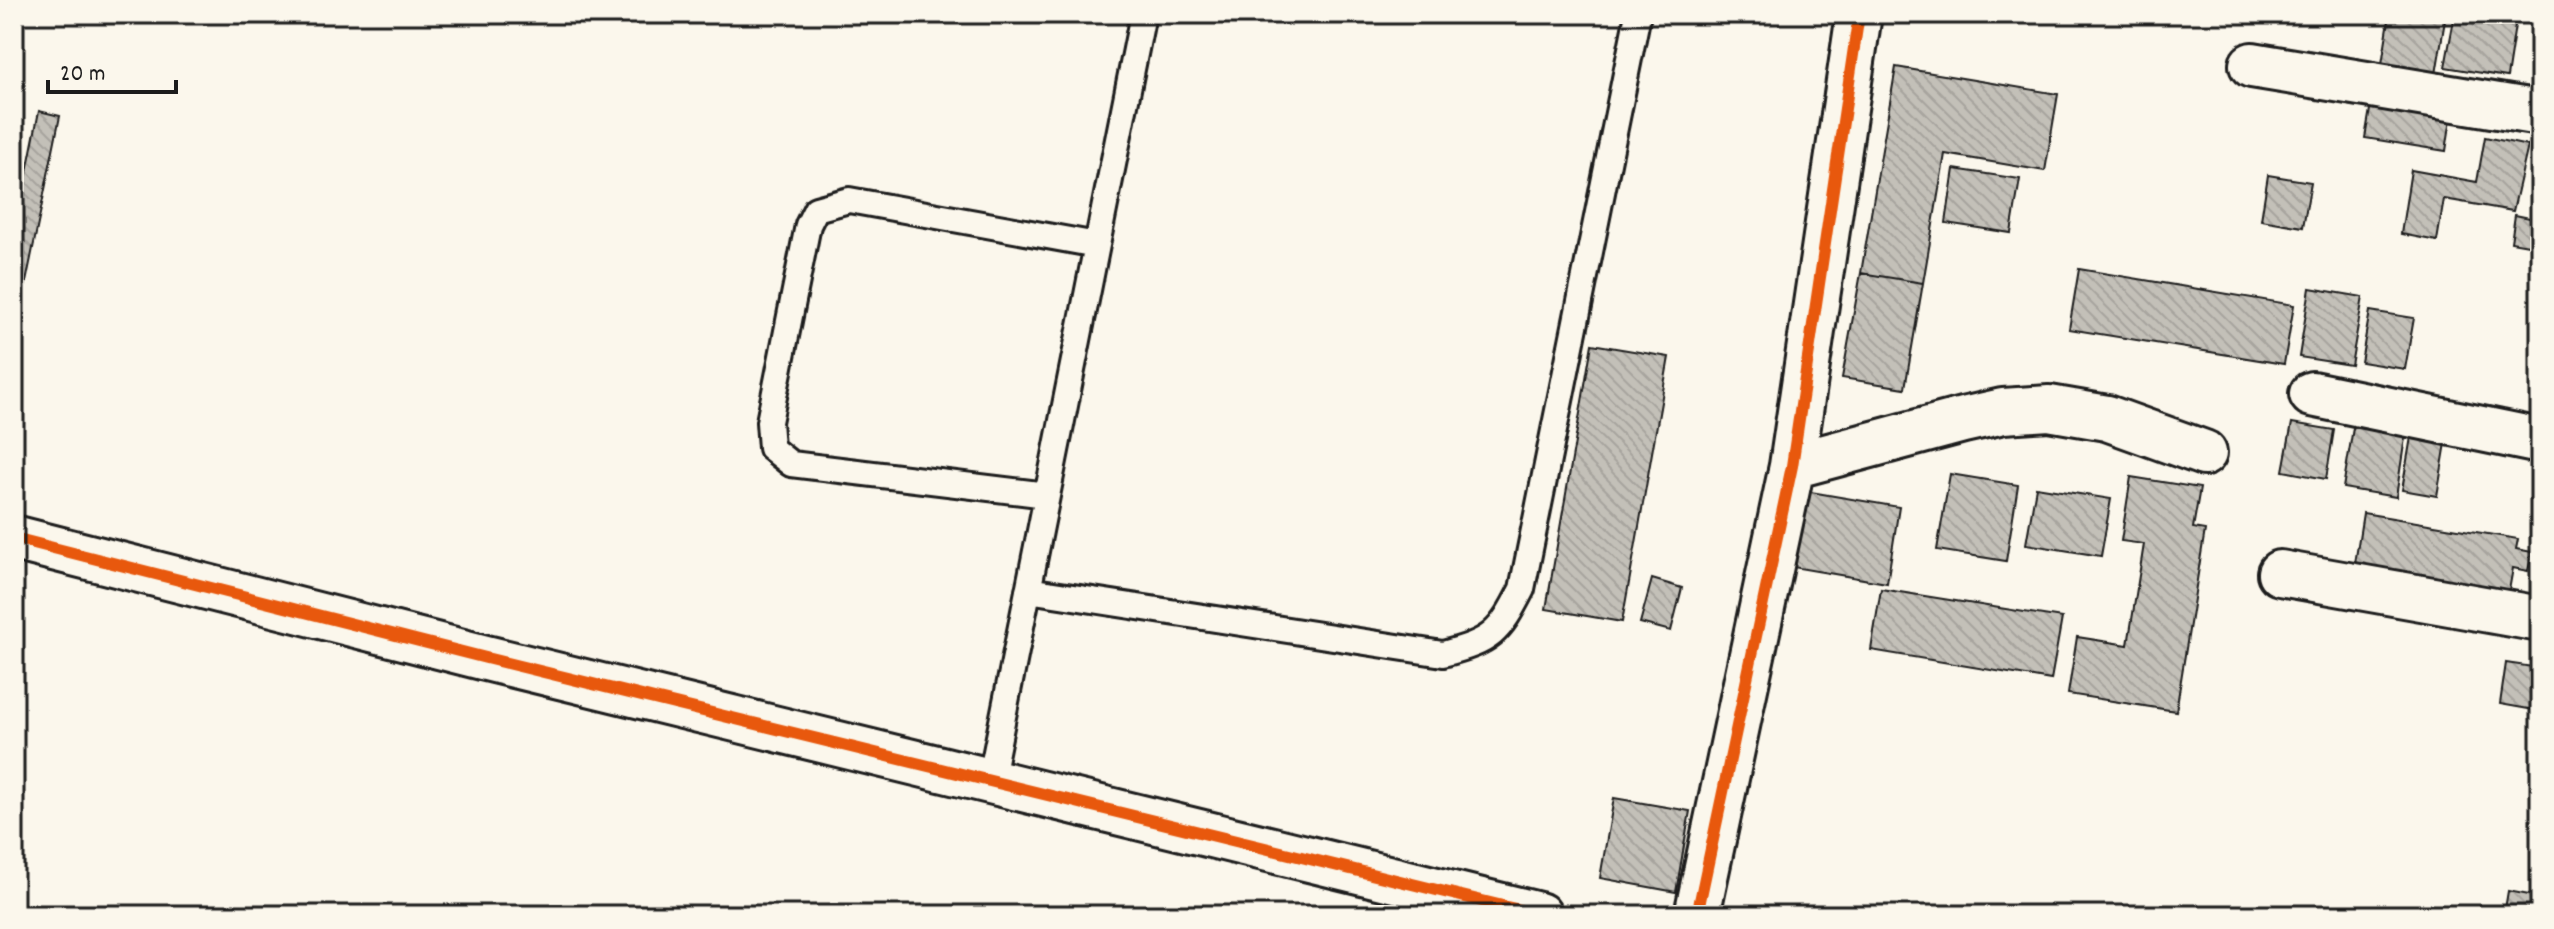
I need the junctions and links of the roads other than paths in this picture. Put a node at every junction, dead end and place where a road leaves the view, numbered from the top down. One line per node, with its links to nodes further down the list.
1 (1143, 14): 6 (lane)
2 (1638, 14): 14 (lane)
3 (1859, 14): 10 (street)
4 (2252, 65): 5 (street)
5 (2540, 113)
6 (1097, 245): 11 (lane); 11 (lane)
7 (2312, 394): 8 (street)
8 (2540, 441)
9 (2204, 453): 10 (street)
10 (1792, 466): 19 (street)
11 (1047, 495): 14 (lane)
12 (14, 538): 16 (street)
13 (2280, 573): 15 (street)
14 (1028, 590): 16 (lane)
15 (2540, 619)
16 (990, 782): 17 (street)
17 (1493, 910): 18 (street)
18 (1539, 915)
19 (1697, 915)

